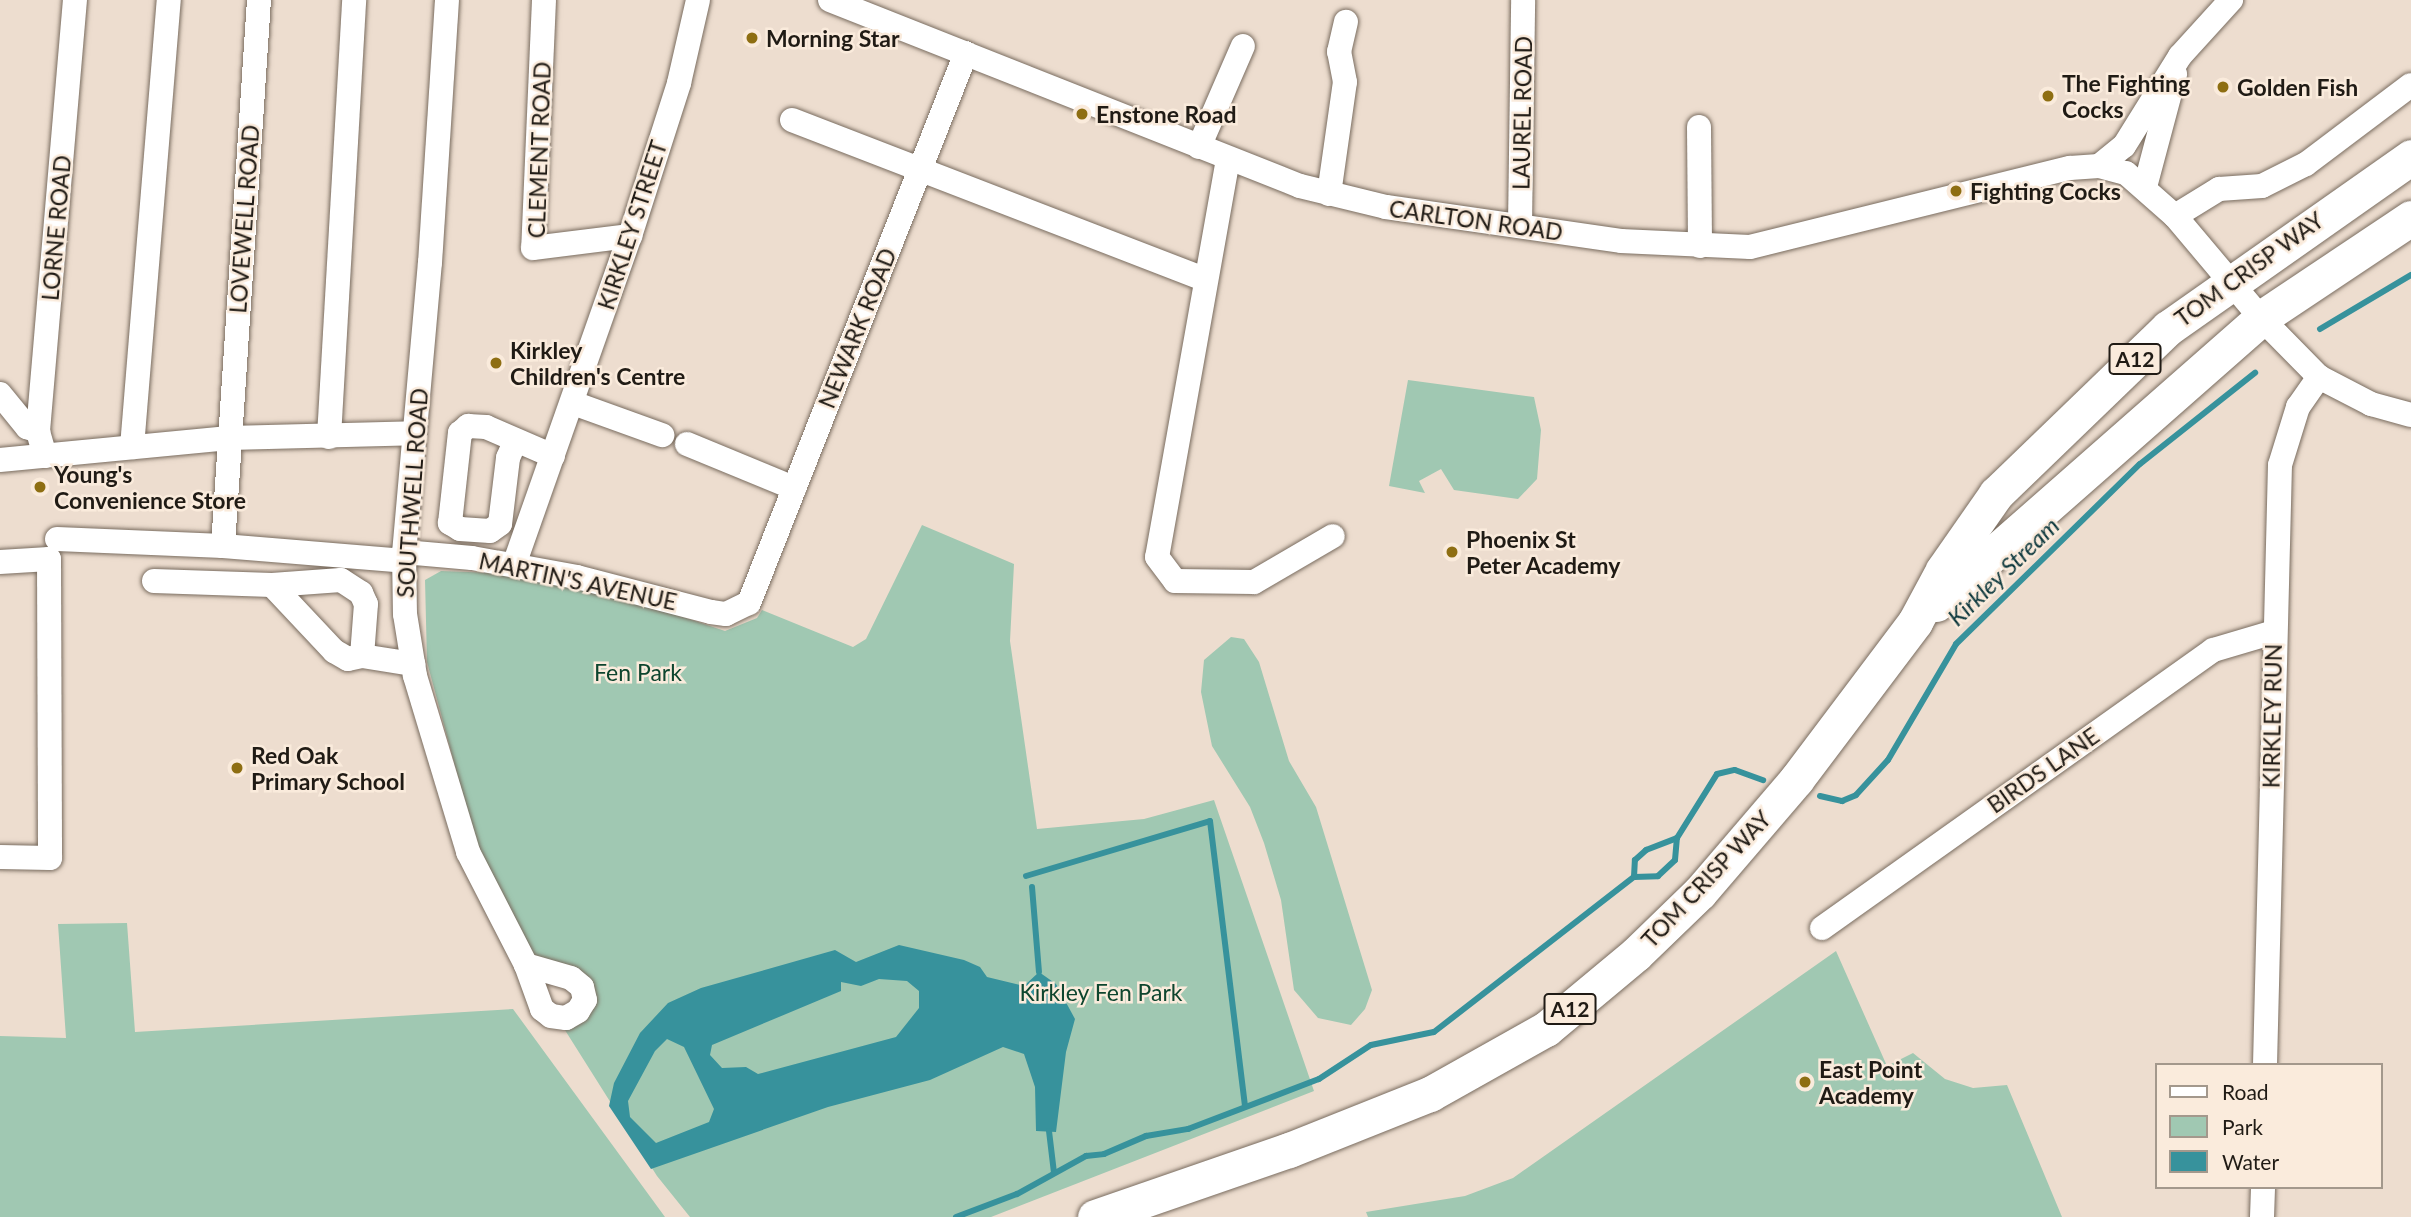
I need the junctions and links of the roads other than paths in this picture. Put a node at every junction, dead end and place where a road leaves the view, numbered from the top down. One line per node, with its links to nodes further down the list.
1 (75, 0): 38 (street, LORNE ROAD)
2 (169, 0): 46 (street)
3 (258, 0): 42 (street, LOVEWELL ROAD)
4 (354, 0): 41 (street)
5 (447, 0): 39 (street, SOUTHWELL ROAD)
6 (544, 0): 29 (street, CLEMENT ROAD)
7 (698, 0): 29 (street, KIRKLEY STREET)
8 (830, 0): 13 (street, CARLTON ROAD)
9 (1523, 0): 28 (street, LAUREL ROAD)
10 (2223, 3): 14 (street)
11 (1346, 22): 24 (street)
12 (1243, 46): 18 (street)
13 (966, 53): 18 (street, CARLTON ROAD); 22 (street, NEWARK ROAD)
14 (2180, 56): 21 (street); 23 (street)
15 (2411, 85): 26 (street)
16 (792, 120): 22 (street)
17 (1699, 127): 30 (street)
18 (1199, 147): 20 (street, CARLTON ROAD)
19 (2411, 157): 32 (highway, TOM CRISP WAY / A12)
20 (1228, 159): 24 (street, CARLTON ROAD); 31 (street)
21 (2099, 166): 23 (street, CARLTON ROAD); 30 (street, CARLTON ROAD)
22 (920, 170): 31 (street); 50 (street, NEWARK ROAD)
23 (2145, 187): 26 (street, CARLTON ROAD)
24 (1329, 194): 28 (street, CARLTON ROAD)
25 (2411, 207): 32 (highway)
26 (2175, 216): 32 (street, CARLTON ROAD)
27 (2411, 218): 33 (highway, TOM CRISP WAY / A12)
28 (1520, 226): 30 (street, CARLTON ROAD)
29 (629, 236): 36 (street, KIRKLEY STREET)
30 (1700, 246)
31 (1205, 279): 51 (street)
32 (2230, 281): 33 (street, CARLTON ROAD); 45 (highway, TOM CRISP WAY / A12)
33 (2261, 317): 34 (street, CARLTON ROAD); 45 (highway); 60 (highway, TOM CRISP WAY / A12)
34 (2319, 377): 37 (street, CARLTON ROAD); 61 (street, KIRKLEY RUN)
35 (0, 394): 38 (street)
36 (573, 403): 40 (street); 48 (street, KIRKLEY STREET)
37 (2411, 415)
38 (38, 431): 47 (street, LORNE ROAD)
39 (414, 433): 41 (street); 54 (street, SOUTHWELL ROAD)
40 (662, 435)
41 (329, 437): 42 (street)
42 (229, 438): 46 (street); 53 (street, LOVEWELL ROAD)
43 (515, 442): 48 (street)
44 (687, 444): 50 (street)
45 (2046, 445): 60 (highway, TOM CRISP WAY / A12)
46 (132, 447): 47 (street)
47 (45, 456): 49 (street)
48 (553, 456): 56 (street, KIRKLEY STREET)
49 (0, 460)
50 (794, 488): 59 (street, NEWARK ROAD)
51 (1333, 537)
52 (57, 539): 53 (street, MARTIN'S AVENUE)
53 (223, 546): 54 (street, MARTIN'S AVENUE)
54 (404, 556): 56 (street, MARTIN'S AVENUE); 63 (street, SOUTHWELL ROAD)
55 (0, 562): 64 (street)
56 (514, 565): 59 (street, MARTIN'S AVENUE)
57 (154, 581): 58 (street)
58 (272, 585): 62 (street); 62 (street)
59 (749, 603)
60 (1915, 622): 69 (highway, TOM CRISP WAY / A12)
61 (2274, 632): 65 (street, BIRDS LANE); 67 (street, KIRKLEY RUN)
62 (362, 656): 63 (street)
63 (413, 664): 66 (street, SOUTHWELL ROAD)
64 (0, 857)
65 (1822, 928)
66 (526, 965)
67 (2265, 1063)
68 (2263, 1189): 70 (street)
69 (1095, 1217)
70 (2262, 1217)

